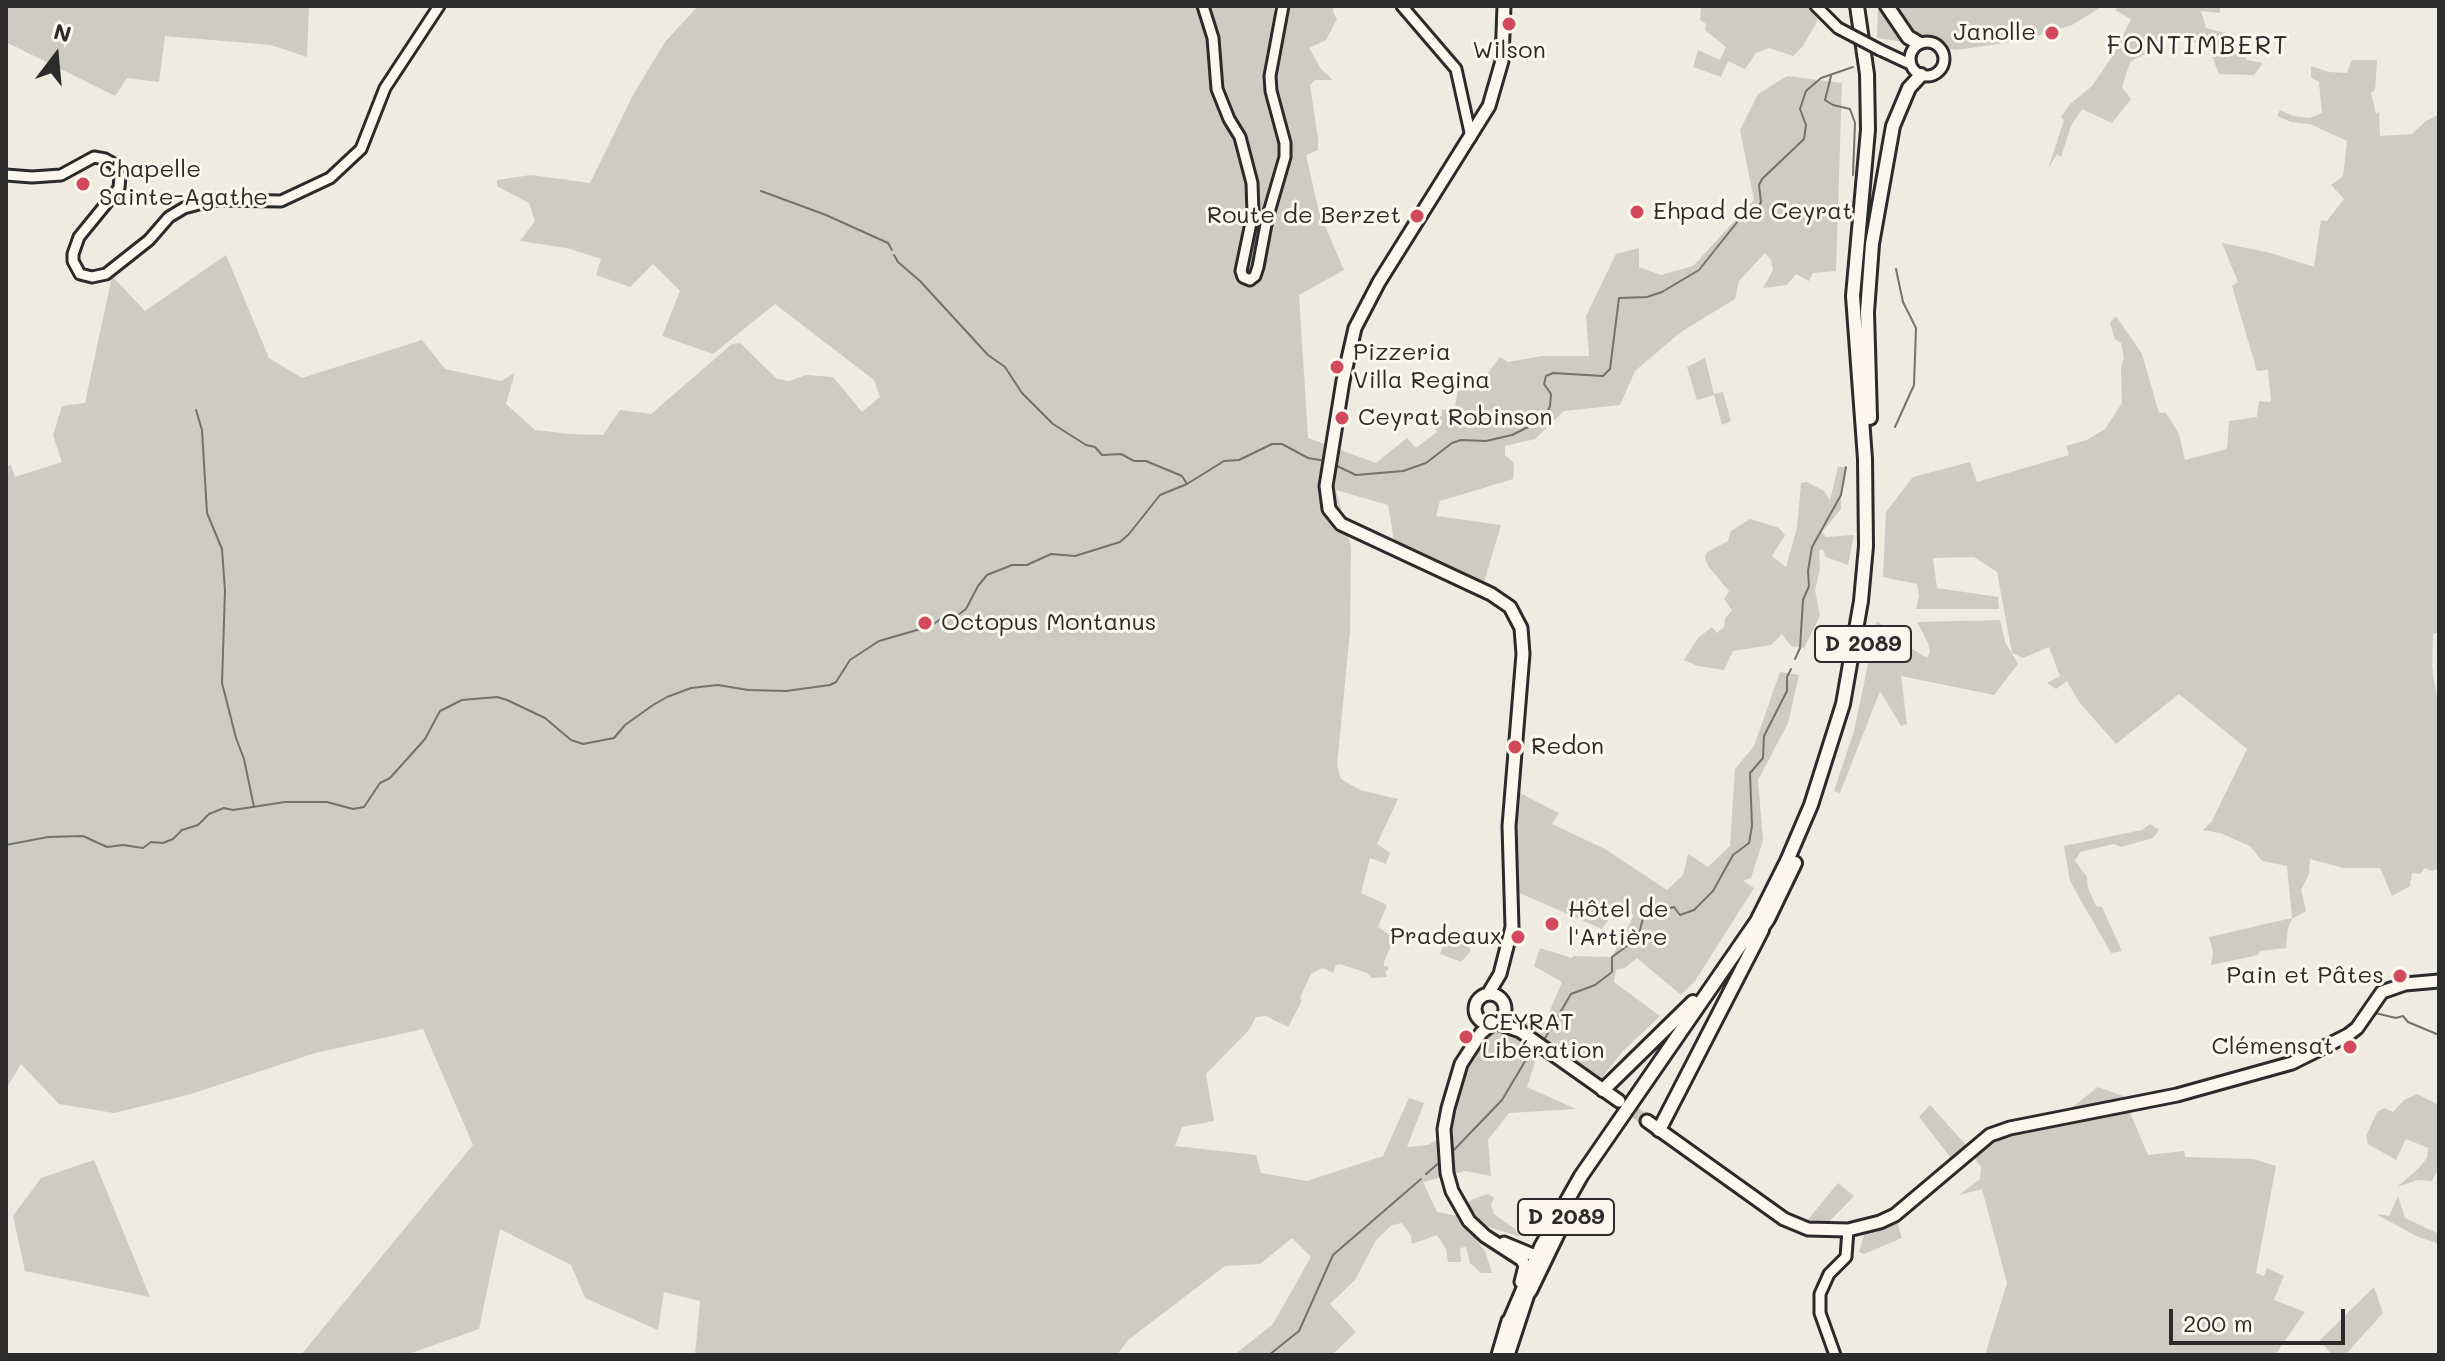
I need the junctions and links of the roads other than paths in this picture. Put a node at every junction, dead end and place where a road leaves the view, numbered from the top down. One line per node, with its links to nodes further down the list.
1 (439, 6): 16 (street)
2 (1203, 6): 3 (street)
3 (1283, 6)
4 (1402, 6): 14 (street)
5 (1504, 6): 15 (main road)
6 (1816, 6): 11 (street, bridge)
7 (1857, 6): 18 (highway, D 2089)
8 (1865, 6): 17 (highway, D 2089)
9 (1887, 6): 10 (highway)
10 (1915, 47): 11 (street); 12 (street); 13 (street)
11 (1880, 50): 12 (street)
12 (1910, 64): 13 (street)
13 (1921, 75): 17 (highway)
14 (1464, 113): 15 (street); 15 (street)
15 (1476, 128): 19 (main road)
16 (6, 175)
17 (1870, 418): 18 (highway, D 2089)
18 (1762, 920): 27 (highway); 30 (highway); 33 (highway, D 2089); 34 (highway, D 2089)
19 (1500, 974): 21 (main road); 22 (main road)
20 (2439, 981): 31 (main road)
21 (1488, 994): 22 (main road); 23 (main road)
22 (1503, 1004): 24 (main road); 25 (main road)
23 (1477, 1016): 24 (main road); 26 (main road)
24 (1495, 1023): 25 (main road); 26 (main road)
25 (1520, 1031): 27 (main road)
26 (1468, 1050): 32 (main road)
27 (1603, 1090): 28 (main road)
28 (1619, 1101)
29 (1647, 1121): 30 (main road)
30 (1659, 1130): 31 (main road)
31 (1848, 1230): 38 (street)
32 (1495, 1242): 33 (main road); 35 (main road)
33 (1536, 1259): 34 (main road); 35 (highway, D 2089)
34 (1530, 1291): 37 (main road, D 2089)
35 (1507, 1327): 36 (main road, D 2089)
36 (1498, 1355)
37 (1508, 1355)
38 (1835, 1355)

